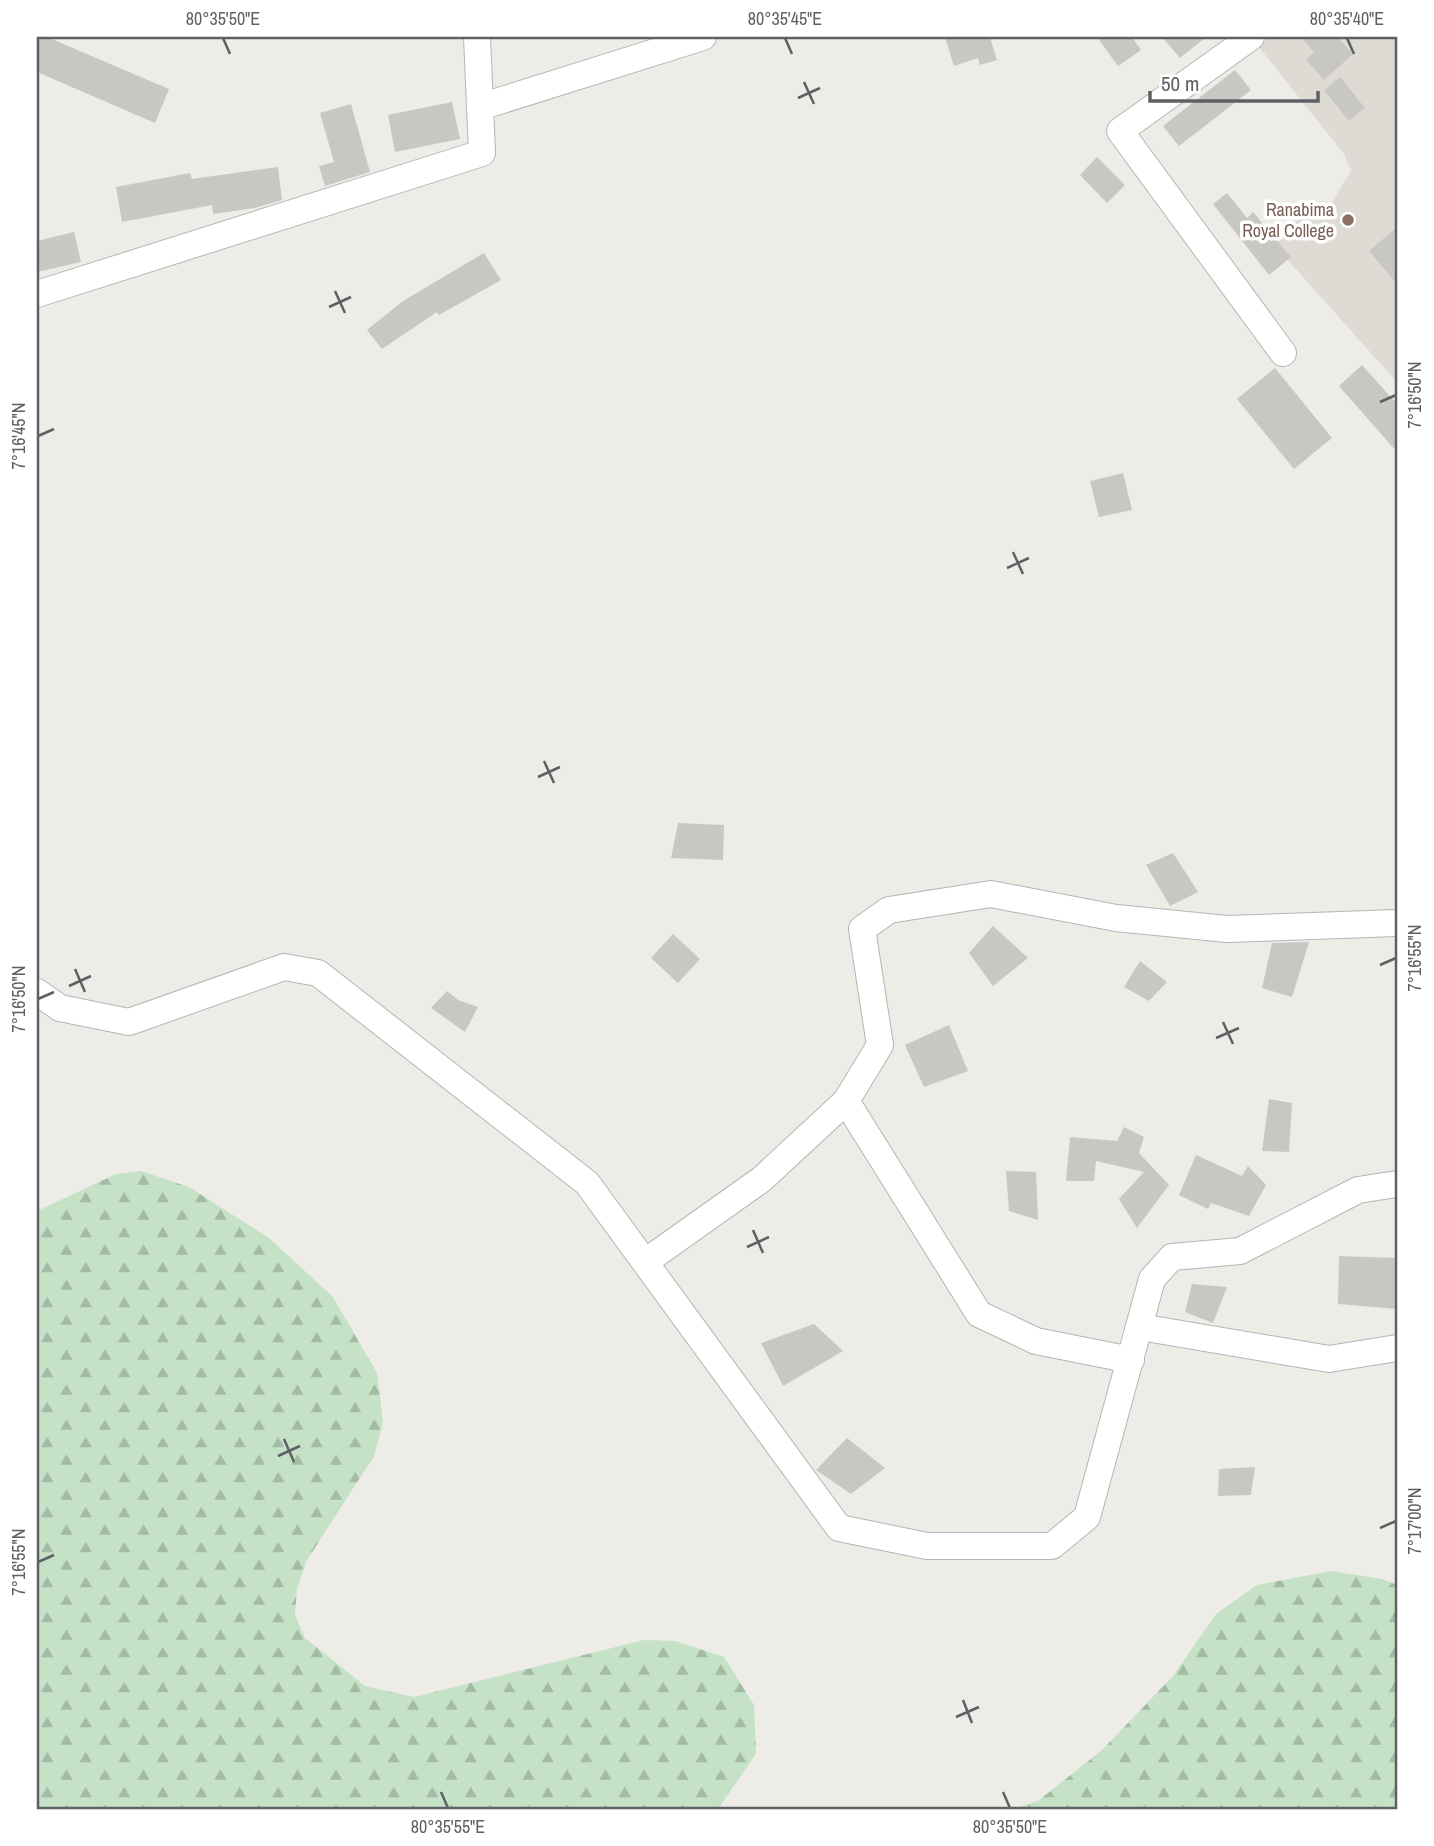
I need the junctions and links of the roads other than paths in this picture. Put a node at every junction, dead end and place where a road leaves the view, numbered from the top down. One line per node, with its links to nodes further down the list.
1 (477, 37): 4 (street)
2 (703, 37): 4 (street)
3 (1251, 37): 6 (street)
4 (480, 107): 5 (street)
5 (37, 293)
6 (1283, 353)
7 (1397, 923): 9 (street)
8 (37, 992): 11 (street)
9 (846, 1101): 11 (street); 14 (street)
10 (1397, 1184): 12 (street)
11 (645, 1262): 14 (street)
12 (1140, 1327): 13 (street); 14 (street)
13 (1397, 1348)
14 (1131, 1360)

